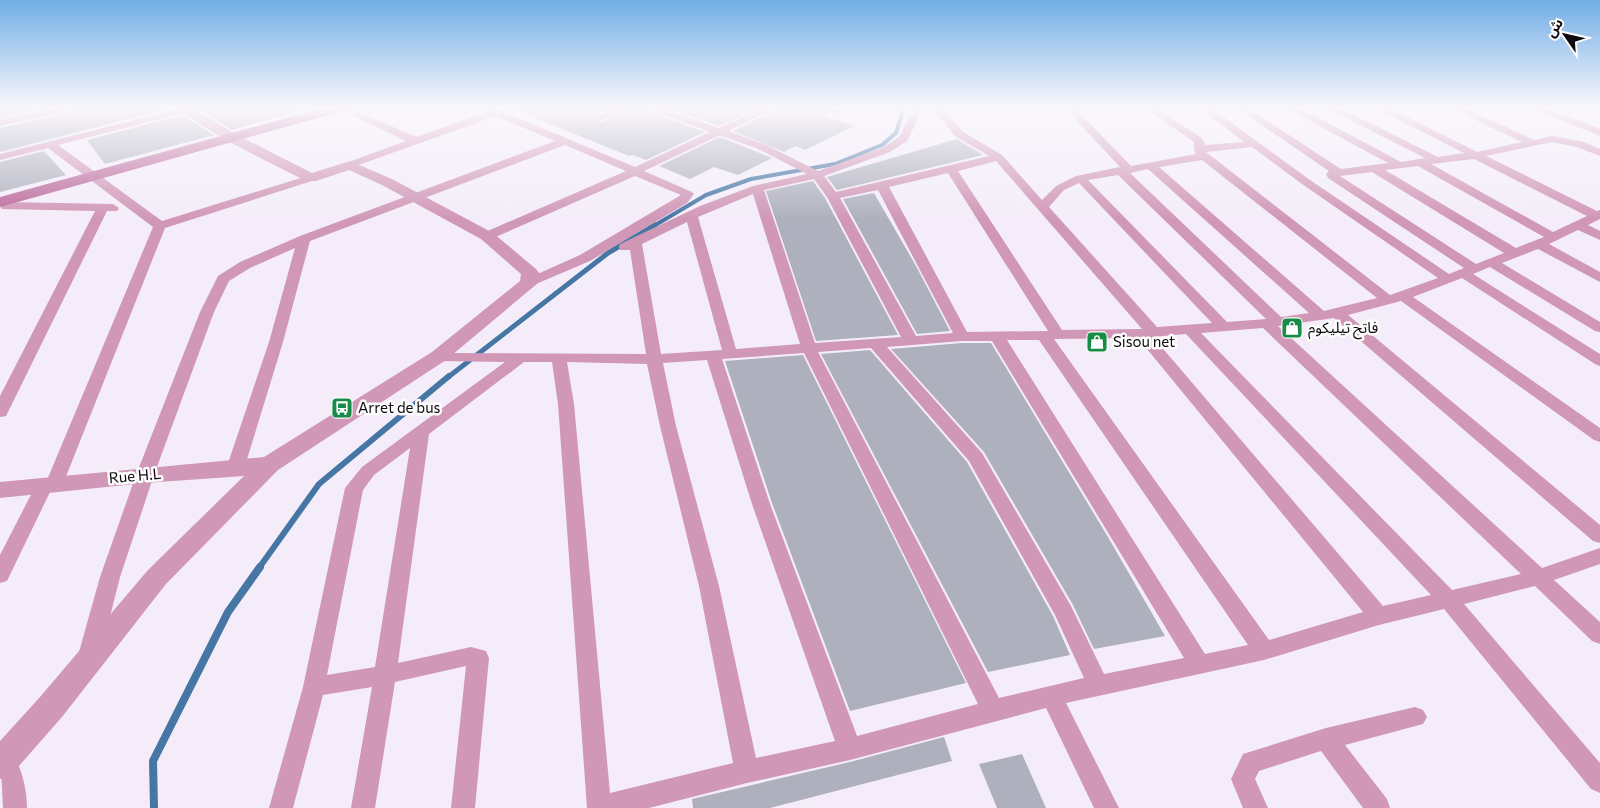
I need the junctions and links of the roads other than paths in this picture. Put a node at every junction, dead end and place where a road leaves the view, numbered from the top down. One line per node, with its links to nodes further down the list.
1 (47, 145): 26 (street)
2 (50, 145): 38 (street)
3 (218, 145): 38 (main road)
4 (244, 145): 39 (street)
5 (405, 145): 29 (street)
6 (554, 145): 44 (street)
7 (576, 145): 35 (street)
8 (693, 145): 35 (street)
9 (753, 145): 37 (street)
10 (894, 145): 37 (street)
11 (977, 145): 25 (street)
12 (1103, 145): 34 (street)
13 (1200, 145): 22 (street)
14 (1251, 145): 22 (street)
15 (1256, 145): 65 (street)
16 (1297, 145): 36 (street)
17 (1361, 145): 30 (street)
18 (1406, 145): 27 (street)
19 (1455, 145): 24 (street)
20 (1525, 145): 24 (street)
21 (1582, 145): 23 (street)
22 (1202, 153): 31 (street); 68 (street)
23 (1600, 153)
24 (1476, 155): 27 (street); 50 (street)
25 (998, 157): 33 (street); 46 (street)
26 (0, 158)
27 (1436, 160): 28 (street)
28 (1418, 162): 30 (street); 56 (street)
29 (350, 165): 39 (street); 44 (street)
30 (1399, 165): 32 (street)
31 (1151, 166): 34 (street); 70 (street)
32 (1373, 168): 36 (street); 60 (street)
33 (952, 169): 41 (street); 76 (street)
34 (1125, 170): 40 (street); 71 (street)
35 (634, 172): 54 (street); 61 (street)
36 (1339, 172): 63 (street)
37 (816, 175): 42 (street); 43 (street)
38 (92, 177): 45 (main road); 48 (street)
39 (311, 178): 53 (street)
40 (1080, 178): 46 (street); 72 (street)
41 (882, 186): 43 (street); 78 (street)
42 (757, 188): 49 (street); 81 (street)
43 (833, 196): 79 (street)
44 (414, 198): 54 (street); 57 (street)
45 (5, 203): 47 (street); 51 (street)
46 (1042, 207): 75 (street)
47 (103, 208): 48 (street); 88 (street)
48 (133, 208): 53 (street)
49 (691, 215): 58 (street); 82 (street)
50 (1599, 215): 52 (street)
51 (0, 218)
52 (1579, 224): 55 (street); 56 (street)
53 (160, 226): 94 (street)
54 (488, 236): 66 (street)
55 (1600, 236)
56 (1553, 237): 59 (street)
57 (304, 239): 92 (street); 93 (street)
58 (635, 243): 61 (street); 86 (street)
59 (1539, 244): 60 (street); 64 (street)
60 (1514, 253): 62 (street)
61 (585, 258): 66 (street)
62 (1491, 262): 63 (street); 73 (street)
63 (1469, 271): 65 (street); 87 (street)
64 (1600, 278)
65 (1448, 279): 67 (street)
66 (529, 284): 83 (street)
67 (1404, 296): 68 (street); 90 (street)
68 (1388, 300): 69 (street)
69 (1336, 313): 70 (street); 96 (street)
70 (1320, 315): 71 (street)
71 (1272, 323): 72 (street); 99 (street)
72 (1224, 327): 74 (street)
73 (1600, 328)
74 (1190, 330): 75 (street); 100 (street)
75 (1147, 332): 76 (street); 101 (street)
76 (1051, 335): 77 (street); 103 (street)
77 (997, 336): 78 (street); 105 (street)
78 (962, 337): 79 (street)
79 (911, 341): 80 (street)
80 (875, 343): 81 (street); 107 (street)
81 (809, 348): 82 (street); 110 (street)
82 (722, 354): 86 (street); 113 (street)
83 (439, 356): 84 (street); 91 (street)
84 (521, 357): 85 (street); 89 (street)
85 (559, 358): 86 (street); 121 (street)
86 (654, 359): 115 (street)
87 (1600, 361)
88 (0, 412)
89 (421, 433): 106 (street); 108 (street)
90 (1600, 436)
91 (270, 464): 92 (street, Rue H.L); 104 (street)
92 (235, 469): 93 (street, Rue H.L)
93 (145, 475): 94 (street, Rue H.L); 104 (street)
94 (49, 485): 95 (street, Rue H.L); 98 (street)
95 (0, 490)
96 (1600, 536)
97 (1600, 556): 99 (street)
98 (0, 575)
99 (1537, 578): 100 (street); 102 (street)
100 (1448, 599): 101 (street); 116 (street)
101 (1379, 616): 103 (street)
102 (1600, 635)
103 (1264, 651): 105 (street)
104 (88, 659): 114 (street)
105 (1200, 664): 107 (street)
106 (385, 675): 108 (street); 119 (street); 120 (street)
107 (1098, 685): 109 (street)
108 (314, 687): 118 (street)
109 (1052, 697): 110 (street); 122 (street)
110 (993, 710): 113 (street)
111 (1415, 717): 112 (street)
112 (1326, 739): 123 (street); 124 (street)
113 (850, 749): 115 (street)
114 (2, 761): 117 (street)
115 (747, 770): 121 (street)
116 (1600, 781)
117 (15, 808)
118 (281, 808)
119 (363, 808)
120 (463, 808)
121 (600, 808)
122 (1107, 808)
123 (1256, 808)
124 (1378, 808)

